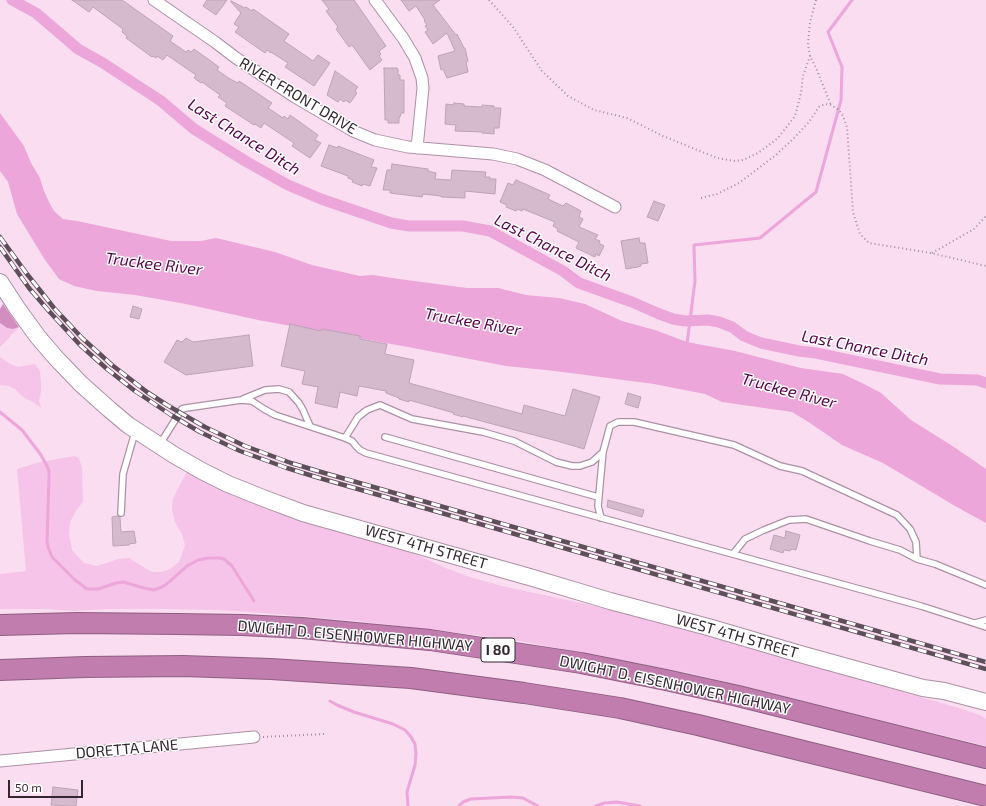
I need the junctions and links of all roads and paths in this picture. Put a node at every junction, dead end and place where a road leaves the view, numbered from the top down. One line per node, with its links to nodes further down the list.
1 (154, 0): 7 (street, RIVER FRONT DRIVE)
2 (375, 0): 7 (street)
3 (489, 0): 5 (path)
4 (816, 0): 5 (path)
5 (810, 56): 6 (path)
6 (832, 105): 8 (path); 11 (path)
7 (417, 148): 9 (street, RIVER FRONT DRIVE)
8 (701, 198)
9 (615, 207)
10 (986, 216): 11 (path)
11 (931, 253): 12 (path)
12 (986, 266)
13 (0, 282): 16 (main road, WEST 4TH STREET)
14 (241, 400): 15 (lane); 15 (lane); 19 (lane)
15 (310, 426): 18 (lane)
16 (135, 430): 19 (main road, WEST 4TH STREET); 22 (lane)
17 (385, 437): 21 (lane)
18 (345, 438): 20 (lane); 23 (lane)
19 (159, 446): 32 (main road, WEST 4TH STREET)
20 (603, 452): 21 (lane); 25 (lane)
21 (598, 497): 23 (lane)
22 (121, 512)
23 (601, 518): 24 (lane)
24 (733, 554): 25 (lane); 28 (lane)
25 (917, 560): 26 (lane)
26 (986, 585)
27 (986, 620): 28 (lane)
28 (974, 623): 30 (lane)
29 (0, 625): 37 (highway, DWIGHT D. EISENHOWER HIGHWAY / I 80)
30 (986, 627)
31 (0, 670): 39 (highway)
32 (923, 688): 33 (main road, WEST 4TH STREET); 34 (main road, WEST 4TH STREET)
33 (986, 702)
34 (986, 711)
35 (324, 734): 36 (path)
36 (254, 737): 38 (street, DORETTA LANE)
37 (986, 758)
38 (0, 761)
39 (986, 796)

